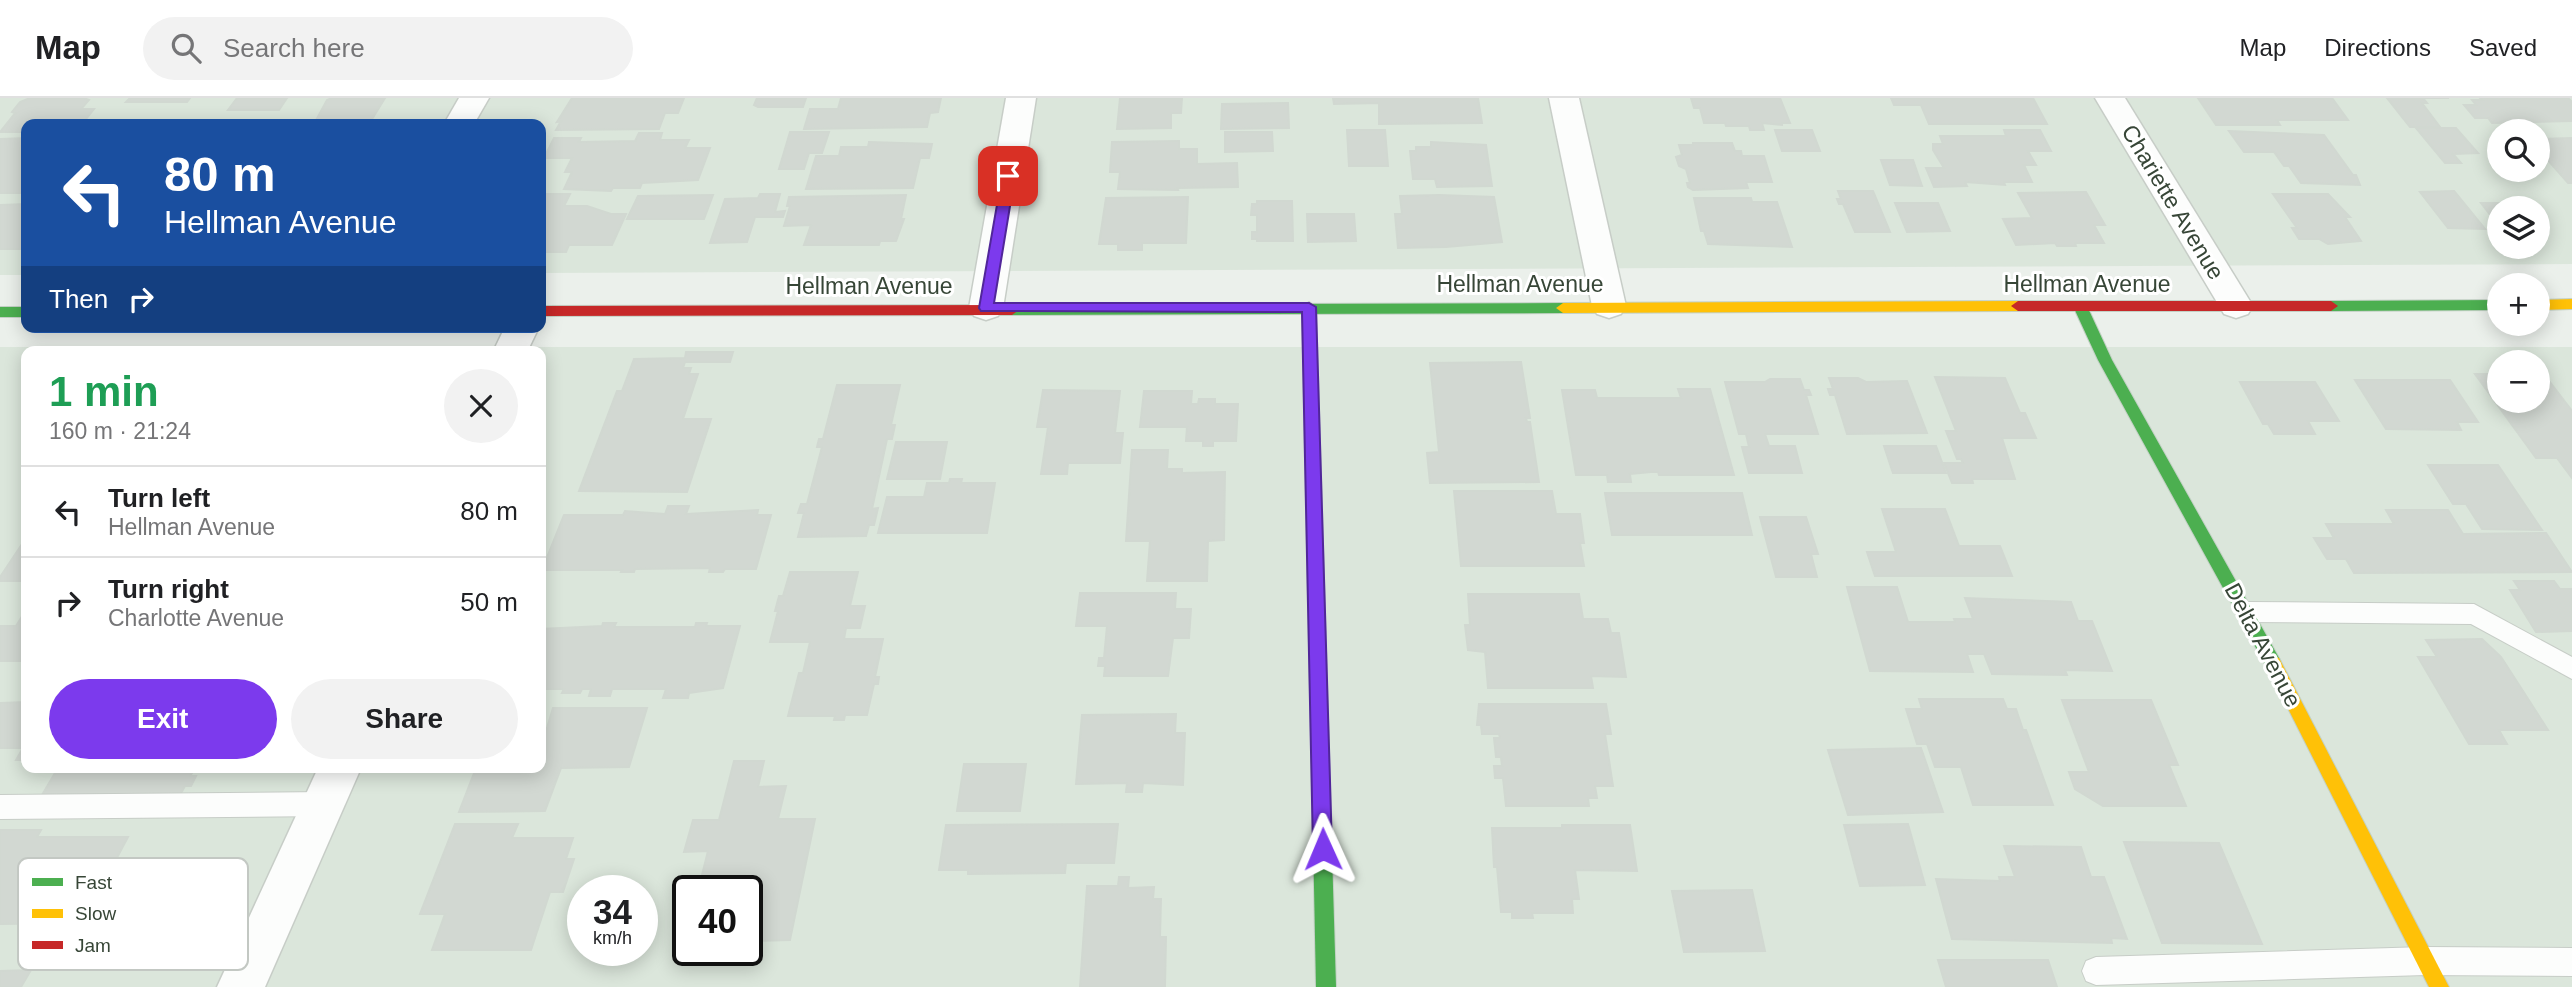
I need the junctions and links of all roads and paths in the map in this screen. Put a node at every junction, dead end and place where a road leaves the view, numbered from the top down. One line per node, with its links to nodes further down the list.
1 (474, 98): 5 (street)
2 (1021, 98): 13 (street)
3 (1564, 98): 9 (street)
4 (2110, 98): 11 (street, Chariette Avenue)
5 (462, 119)
6 (2550, 304): 7 (street)
7 (2572, 304)
8 (2487, 305): 11 (street, Hellman Avenue)
9 (1609, 306): 10 (street, Hellman Avenue); 12 (street, Hellman Avenue)
10 (2080, 306): 11 (street, Hellman Avenue); 17 (street, Delta Avenue)
11 (2236, 306)
12 (1309, 307): 13 (street, Hellman Avenue); 25 (street)
13 (986, 308): 14 (street, Hellman Avenue)
14 (546, 311)
15 (0, 312): 16 (street)
16 (21, 312)
17 (2247, 612): 18 (lane); 21 (street, Delta Avenue)
18 (2572, 669)
19 (332, 786): 20 (lane); 24 (street)
20 (0, 807)
21 (2425, 961): 22 (lane); 23 (lane); 26 (street, Delta Avenue)
22 (2572, 961)
23 (2096, 971)
24 (241, 987)
25 (1326, 987)
26 (2439, 987)

